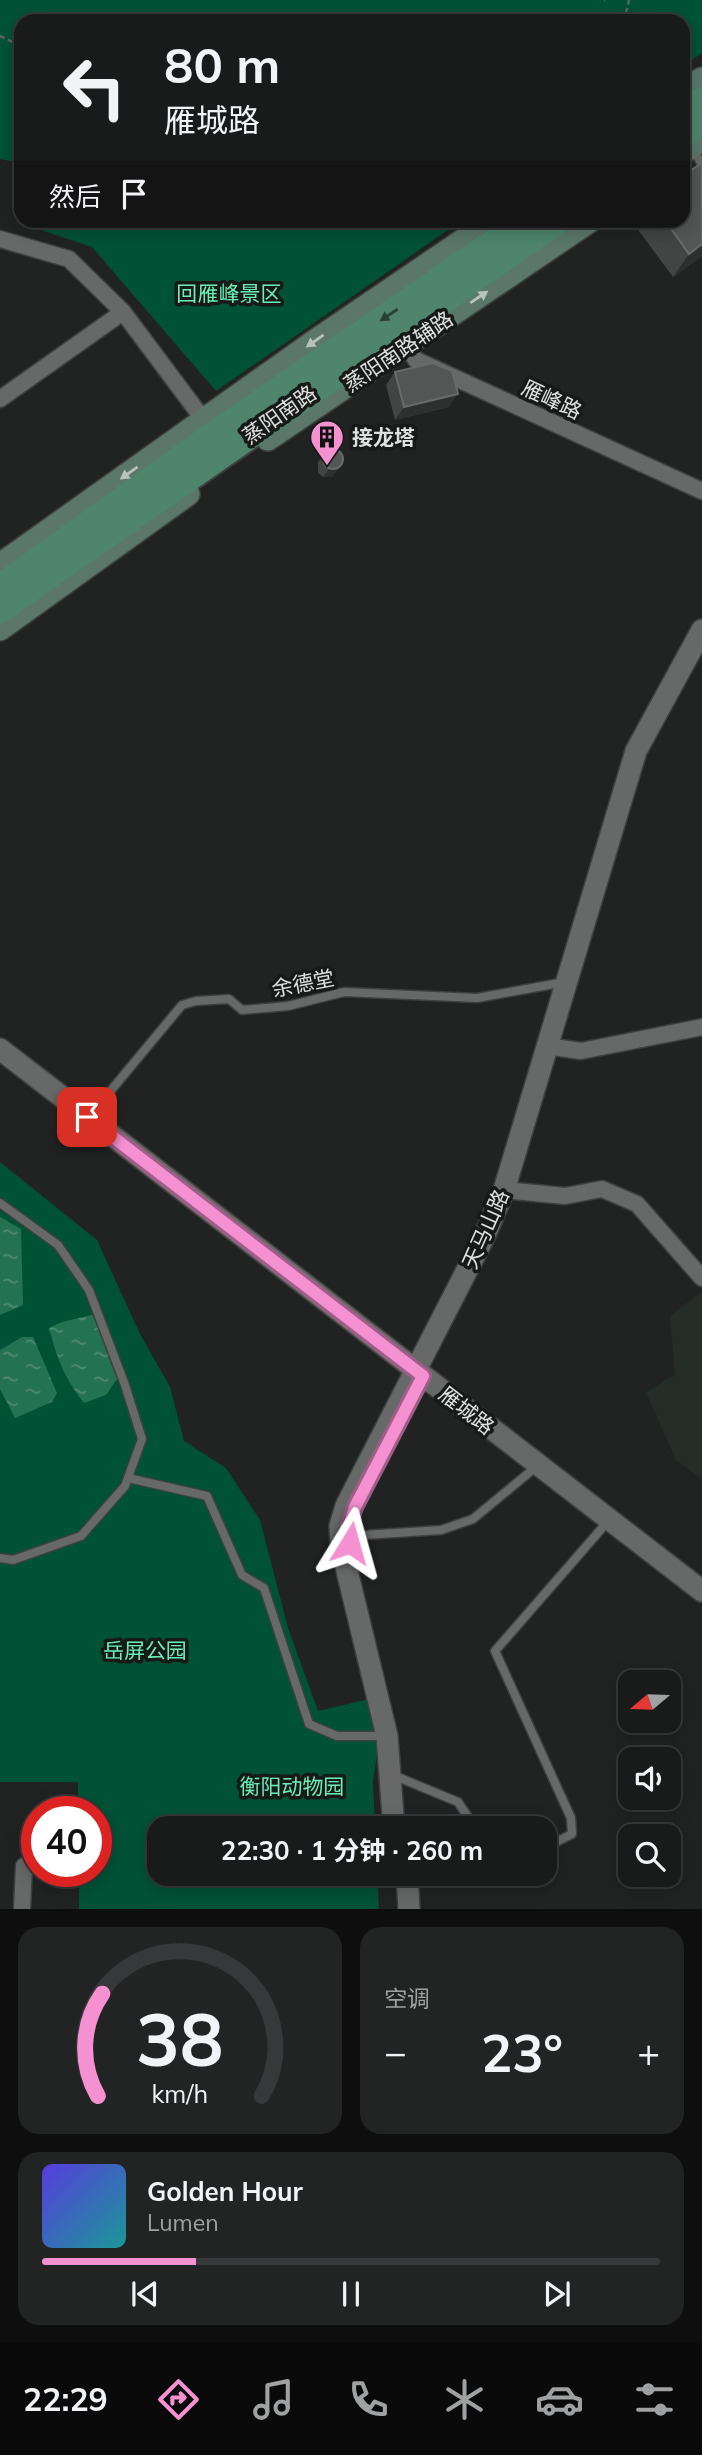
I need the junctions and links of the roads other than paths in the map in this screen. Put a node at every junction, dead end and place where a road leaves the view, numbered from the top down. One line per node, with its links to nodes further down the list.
1 (702, 122): 2 (main road)
2 (690, 146)
3 (481, 228): 11 (main road, one-way to 11)
4 (514, 228): 11 (main road, 蒸阳南路, one-way to 11)
5 (548, 228): 9 (main road, 蒸阳南路)
6 (578, 228): 9 (main road, 蒸阳南路辅路, one-way to 6)
7 (0, 239): 8 (street)
8 (123, 312): 10 (street); 11 (street)
9 (401, 339): 12 (street, 雁峰路); 14 (main road, 蒸阳南路); 15 (main road, 蒸阳南路辅路)
10 (0, 399)
11 (209, 427): 13 (main road, 蒸阳南路, one-way to 13)
12 (702, 491)
13 (5, 567)
14 (0, 610)
15 (0, 629)
16 (702, 630): 18 (street, 天马山路)
17 (702, 643): 20 (street, 天马山路)
18 (565, 982): 23 (lane, 余德堂); 24 (street, 天马山路)
19 (702, 1027): 20 (street)
20 (553, 1047): 24 (street, 天马山路)
21 (0, 1049): 27 (street, 雁城路)
22 (0, 1064): 27 (street, 雁城路)
23 (98, 1105)
24 (508, 1191): 26 (street); 27 (street, 天马山路)
25 (0, 1203): 29 (lane)
26 (702, 1278)
27 (417, 1377): 28 (street, 雁城路); 31 (street, 天马山路); 33 (street, 雁城路); 35 (street, 天马山路)
28 (531, 1472): 30 (street, 雁城路); 31 (lane)
29 (128, 1478): 32 (lane); 35 (lane)
30 (603, 1527): 34 (street, 雁城路); 40 (lane)
31 (349, 1536): 36 (street, 天马山路)
32 (0, 1558)
33 (702, 1591)
34 (702, 1603)
35 (387, 1736): 37 (street, 天马山路)
36 (400, 1778): 38 (street, 天马山路); 39 (lane)
37 (393, 1816)
38 (403, 1816)
39 (467, 1816)
40 (557, 1842)
41 (397, 1886): 45 (street)
42 (408, 1886): 46 (street)
43 (23, 1887): 44 (street)
44 (22, 1909)
45 (398, 1909)
46 (409, 1909)

